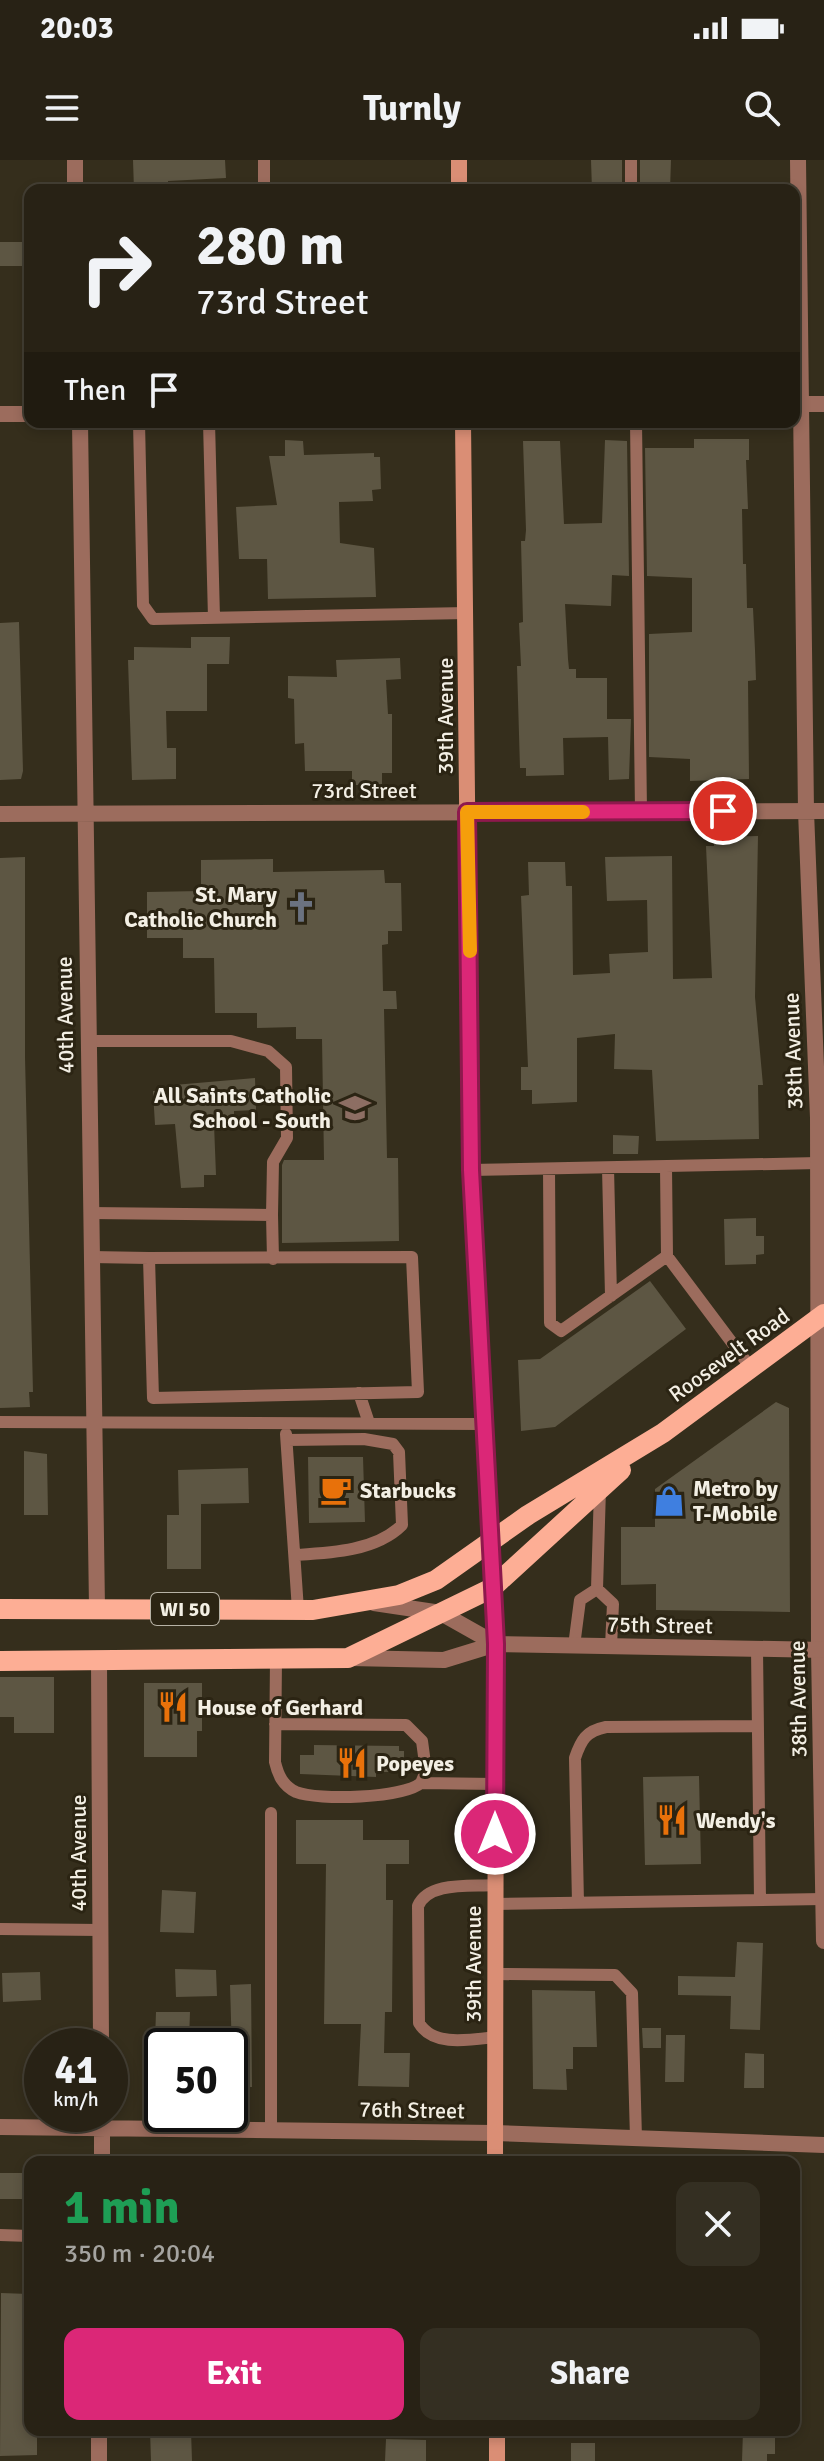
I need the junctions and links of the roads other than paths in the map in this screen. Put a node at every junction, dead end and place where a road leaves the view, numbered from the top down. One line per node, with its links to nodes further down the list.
1 (75, 160): 6 (street)
2 (264, 160): 7 (lane)
3 (459, 160): 8 (main road)
4 (631, 160): 9 (lane)
5 (798, 160): 10 (street, 38th Avenue)
6 (75, 184)
7 (264, 184)
8 (459, 184)
9 (631, 184)
10 (798, 184)
11 (800, 404): 12 (street)
12 (824, 404)
13 (0, 414): 14 (street)
14 (24, 414)
15 (80, 428): 27 (street, 40th Avenue)
16 (139, 428): 22 (lane)
17 (209, 428): 22 (lane)
18 (463, 428): 21 (main road, 39th Avenue)
19 (636, 428): 23 (lane)
20 (798, 428): 24 (street, 38th Avenue)
21 (467, 613): 22 (lane); 26 (main road, 39th Avenue)
22 (214, 618)
23 (641, 811): 24 (street, 73rd Street); 26 (street, 73rd Street)
24 (806, 811): 25 (street, 73rd Street); 30 (street, 38th Avenue)
25 (824, 811)
26 (467, 812): 27 (street, 73rd Street); 35 (main road, 39th Avenue)
27 (83, 813): 28 (street, 73rd Street); 29 (street, 40th Avenue)
28 (0, 814)
29 (87, 1041): 36 (street, 40th Avenue); 37 (lane)
30 (821, 1115): 31 (street, 38th Avenue)
31 (818, 1163): 32 (lane); 43 (street, 38th Avenue)
32 (666, 1167): 33 (lane); 38 (lane)
33 (608, 1168): 34 (lane); 42 (lane)
34 (549, 1169): 35 (lane); 42 (lane)
35 (471, 1170): 53 (main road, 39th Avenue)
36 (90, 1213): 37 (lane); 39 (street, 40th Avenue)
37 (272, 1215): 41 (lane)
38 (667, 1256): 42 (lane); 44 (lane)
39 (91, 1257): 40 (lane); 48 (street, 40th Avenue)
40 (149, 1258): 41 (lane); 46 (lane)
41 (273, 1259): 45 (lane)
42 (611, 1296)
43 (821, 1316): 44 (main road, Roosevelt Road / WI 50); 57 (street, 38th Avenue)
44 (751, 1368): 54 (main road, Roosevelt Road / WI 50)
45 (359, 1393): 46 (lane); 51 (lane)
46 (180, 1397): 49 (lane)
47 (0, 1422): 48 (lane)
48 (93, 1422): 49 (lane); 64 (street, 40th Avenue)
49 (181, 1422): 50 (lane)
50 (283, 1423): 51 (lane); 55 (lane)
51 (369, 1423): 52 (lane)
52 (393, 1423): 53 (lane); 56 (lane)
53 (484, 1424): 59 (main road, 39th Avenue)
54 (663, 1433): 58 (main road, WI 50); 59 (main road, WI 50)
55 (287, 1440): 56 (lane); 60 (lane)
56 (393, 1444): 60 (lane)
57 (822, 1482): 72 (street, 38th Avenue)
58 (600, 1489): 61 (main road, WI 50); 62 (lane)
59 (489, 1545): 61 (main road, 39th Avenue); 63 (main road, WI 50)
60 (296, 1555): 66 (lane)
61 (492, 1588): 67 (main road, WI 50); 68 (main road, 39th Avenue)
62 (597, 1589): 69 (lane); 70 (lane)
63 (370, 1602): 66 (main road, WI 50); 67 (street, 75th Street)
64 (97, 1608): 65 (main road, WI 50); 66 (main road, WI 50)
65 (0, 1609)
66 (298, 1610)
67 (441, 1613): 68 (street, 75th Street); 73 (main road, WI 50)
68 (496, 1644): 69 (street, 75th Street); 73 (street, 75th Street); 80 (main road, 39th Avenue)
69 (574, 1646): 70 (street, 75th Street)
70 (611, 1646): 71 (street, 75th Street)
71 (757, 1649): 72 (street, 75th Street); 78 (lane)
72 (821, 1650): 82 (street, 38th Avenue)
73 (348, 1658): 74 (main road, WI 50)
74 (276, 1659): 75 (main road, WI 50); 77 (lane)
75 (99, 1660): 76 (main road, WI 50); 89 (street, 40th Avenue)
76 (0, 1661)
77 (275, 1724): 79 (lane); 79 (lane)
78 (757, 1726): 85 (lane); 86 (lane)
79 (421, 1783): 80 (lane)
80 (495, 1784): 83 (main road, 39th Avenue)
81 (271, 1813): 97 (lane)
82 (823, 1826): 84 (street, 38th Avenue)
83 (495, 1885): 87 (main road, 39th Avenue); 93 (lane)
84 (823, 1899): 85 (lane); 90 (street, 38th Avenue)
85 (760, 1900): 86 (lane)
86 (578, 1903): 87 (lane)
87 (495, 1904): 91 (main road, 39th Avenue)
88 (0, 1929): 89 (lane)
89 (101, 1930): 92 (street, 40th Avenue)
90 (824, 1941)
91 (495, 1974): 93 (main road, 39th Avenue); 100 (lane)
92 (101, 2028)
93 (495, 2037): 99 (main road, 39th Avenue)
94 (128, 2121): 97 (street, 76th Street)
95 (24, 2125): 96 (street, 76th Street)
96 (0, 2127)
97 (271, 2129): 99 (street, 76th Street)
98 (102, 2132): 102 (street)
99 (494, 2133): 100 (street, 76th Street); 103 (main road, 39th Avenue)
100 (636, 2138): 101 (street, 76th Street)
101 (824, 2145)
102 (102, 2156)
103 (495, 2156)
104 (0, 2235): 105 (lane)
105 (24, 2236)
106 (99, 2436): 108 (street)
107 (497, 2436): 109 (main road)
108 (99, 2461)
109 (497, 2461)

